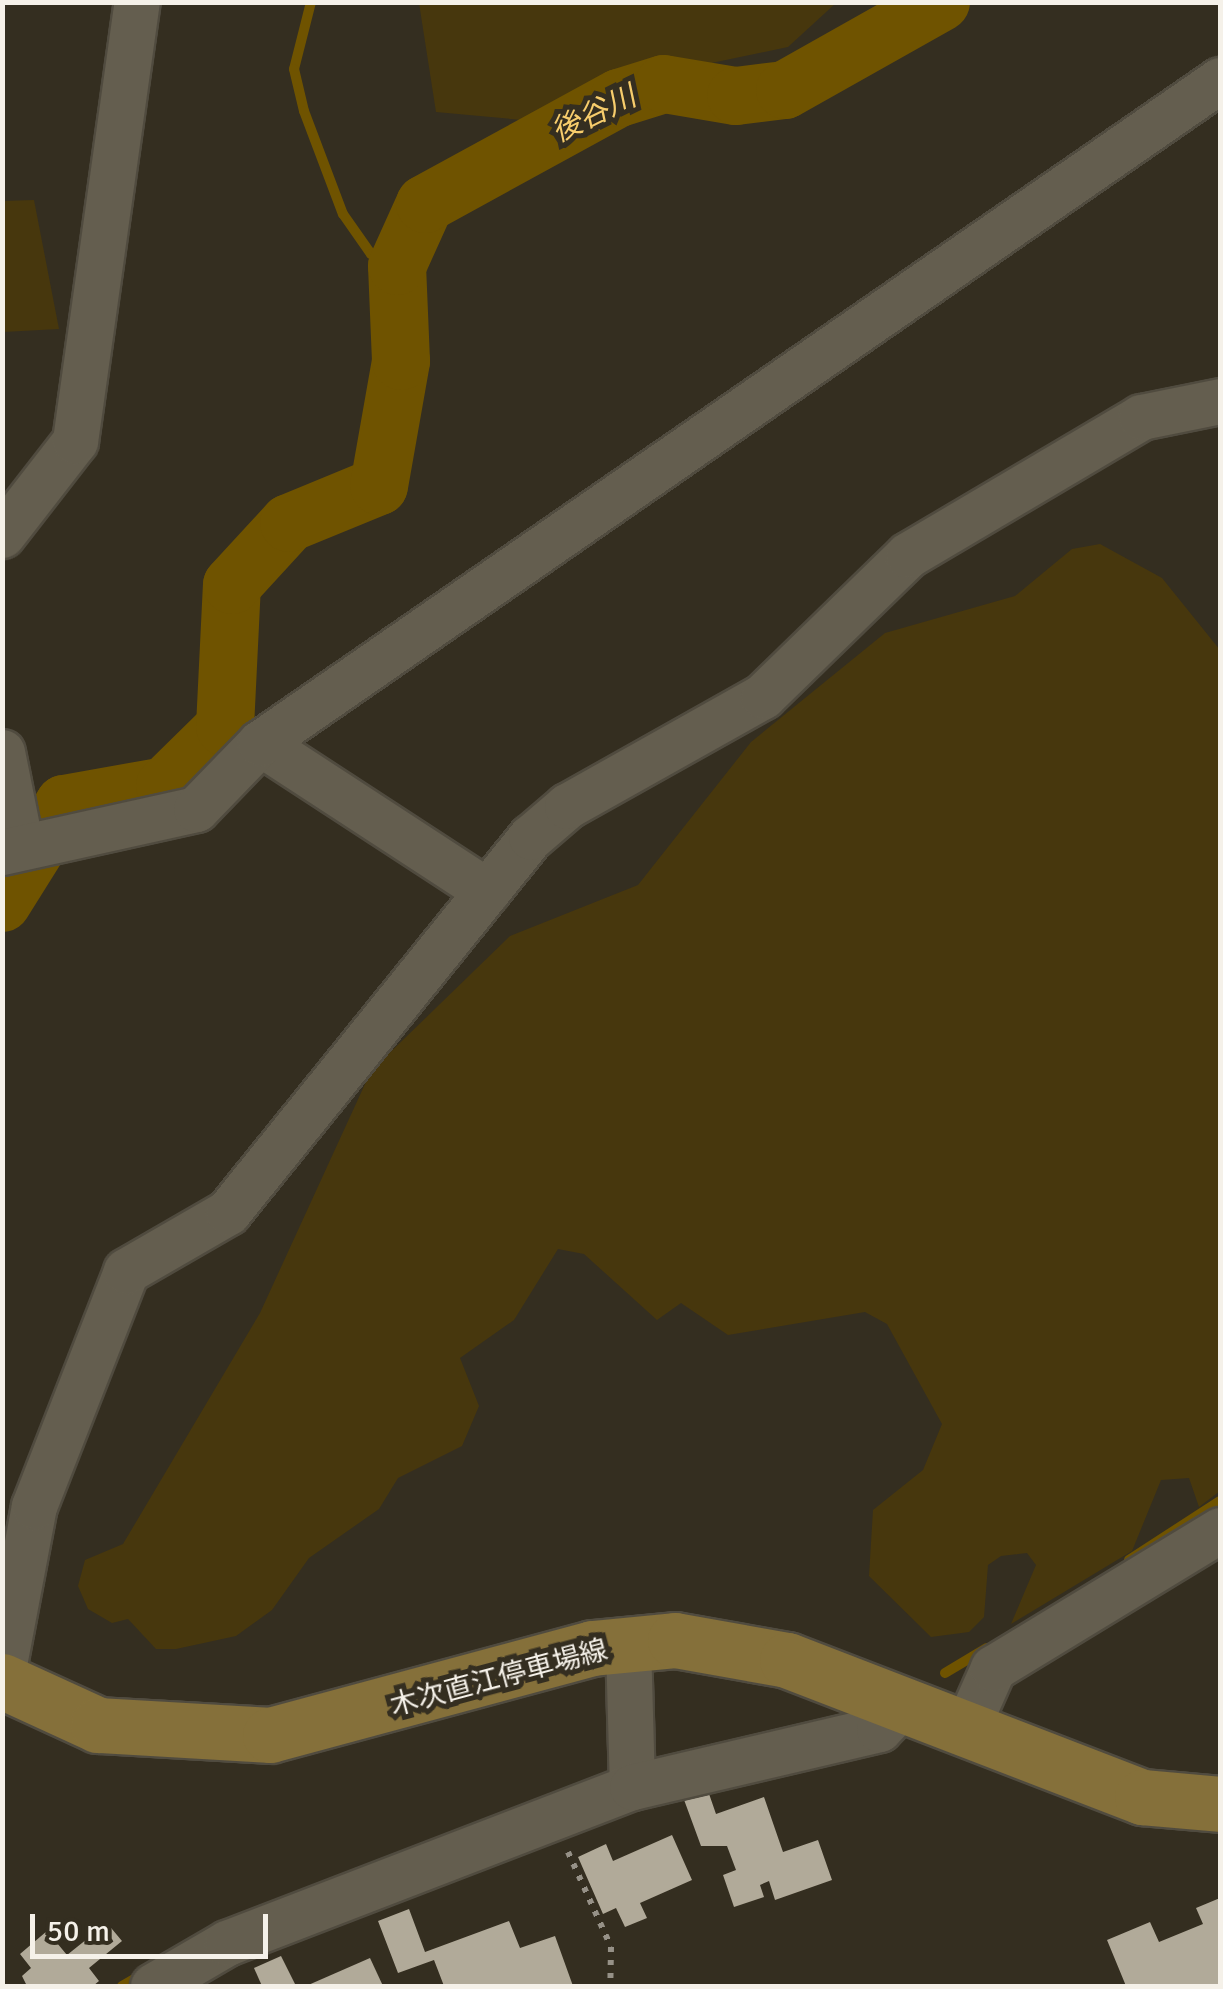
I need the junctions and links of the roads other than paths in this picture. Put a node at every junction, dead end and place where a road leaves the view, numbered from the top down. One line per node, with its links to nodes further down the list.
1 (137, 2): 4 (street)
2 (1220, 80): 5 (street)
3 (1220, 401): 8 (street)
4 (2, 535)
5 (260, 742): 7 (street); 8 (street)
6 (2, 752): 7 (street)
7 (24, 847)
8 (487, 892): 11 (street)
9 (1220, 1530): 13 (street)
10 (628, 1644): 11 (main road, 木次直江停車場線); 12 (main road, 木次直江停車場線); 14 (street)
11 (2, 1678)
12 (903, 1704): 13 (main road, 木次直江停車場線); 14 (street)
13 (965, 1731): 15 (main road, 木次直江停車場線)
14 (632, 1787): 16 (street)
15 (1220, 1804)
16 (153, 1986)

